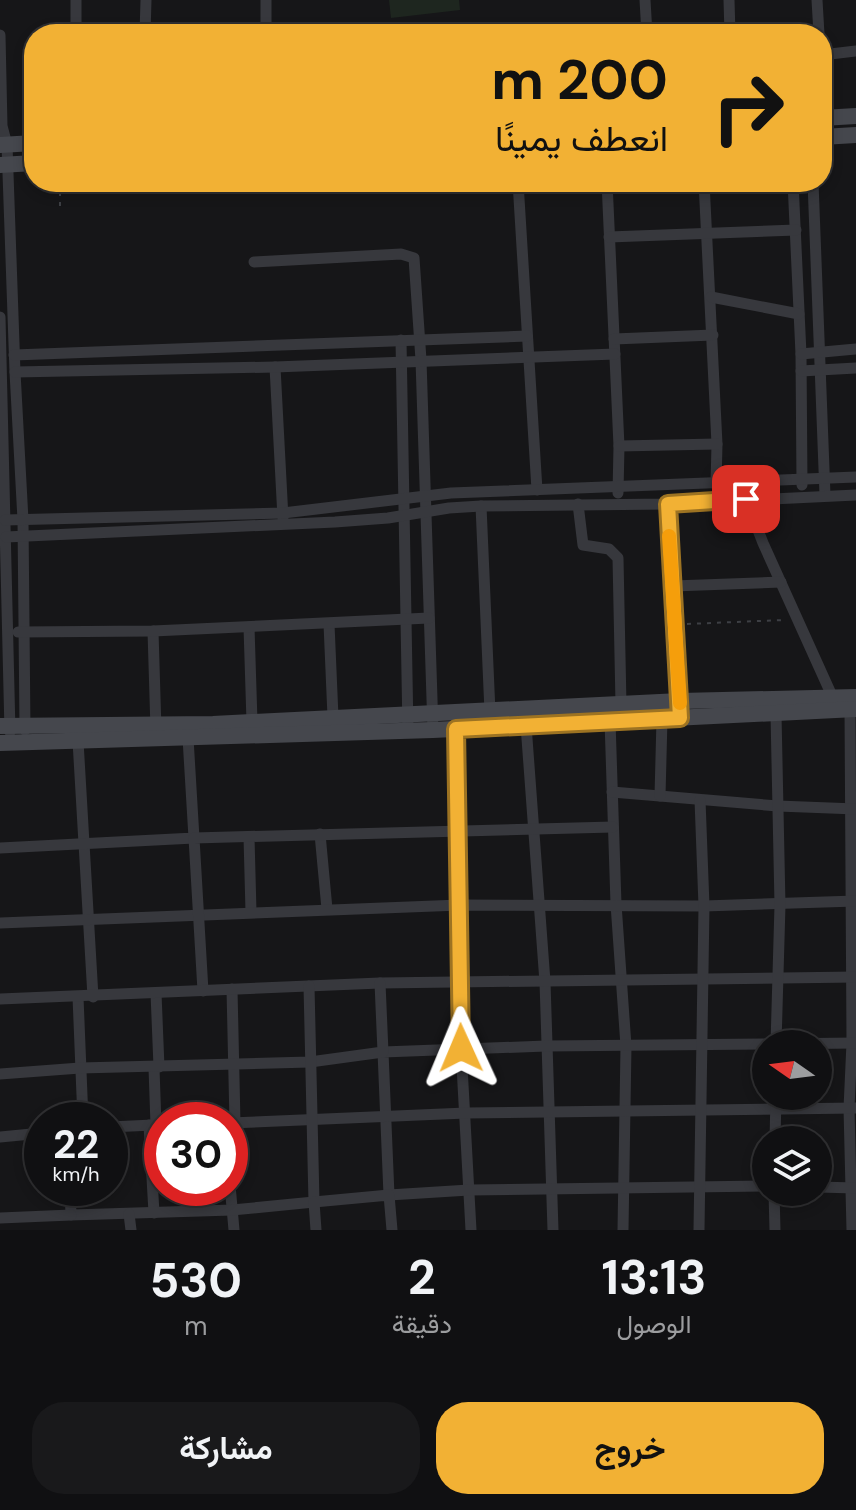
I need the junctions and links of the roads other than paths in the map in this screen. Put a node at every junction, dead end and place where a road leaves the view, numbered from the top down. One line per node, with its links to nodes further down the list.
1 (76, 0): 7 (street)
2 (146, 0): 8 (street)
3 (266, 0): 9 (street)
4 (645, 0): 10 (street)
5 (729, 0): 11 (street)
6 (817, 0): 12 (street)
7 (76, 24)
8 (145, 24)
9 (266, 24)
10 (646, 24)
11 (730, 24)
12 (818, 24)
13 (0, 35): 19 (street)
14 (856, 51): 15 (street)
15 (832, 54)
16 (856, 116): 17 (main road)
17 (832, 117)
18 (856, 135): 20 (main road)
19 (2, 136): 21 (main road); 23 (street)
20 (832, 136)
21 (24, 141)
22 (24, 164): 23 (main road)
23 (4, 165): 46 (street)
24 (519, 192): 38 (street)
25 (607, 192): 31 (street)
26 (705, 192): 29 (street)
27 (794, 192): 30 (street)
28 (813, 192): 32 (street)
29 (708, 235): 30 (street); 31 (street); 34 (street)
30 (796, 235): 32 (street); 35 (street)
31 (609, 237): 40 (street)
32 (815, 238): 43 (street)
33 (254, 262): 39 (street)
34 (711, 297): 35 (street); 37 (street)
35 (799, 314): 45 (street)
36 (0, 317): 52 (street)
37 (713, 335): 40 (street); 56 (street)
38 (527, 336): 39 (street); 47 (street)
39 (420, 339): 41 (street); 48 (street)
40 (614, 339): 44 (street)
41 (401, 340): 46 (street); 49 (street)
42 (856, 349): 43 (street)
43 (821, 352): 45 (street); 53 (street)
44 (615, 354): 47 (street); 57 (street)
45 (801, 354): 54 (street)
46 (14, 355): 55 (street)
47 (529, 355): 48 (street); 64 (street)
48 (421, 360): 49 (street); 65 (street)
49 (403, 361): 50 (street); 69 (street)
50 (275, 367): 55 (street); 77 (street)
51 (856, 368): 53 (street)
52 (1, 369): 58 (street)
53 (821, 370): 54 (street); 61 (street)
54 (801, 371): 60 (street)
55 (15, 372): 79 (street)
56 (717, 444): 57 (street); 62 (street)
57 (619, 446): 63 (street)
58 (2, 458): 78 (street)
59 (856, 477): 61 (street)
60 (802, 478): 61 (street); 62 (street); 68 (street)
61 (824, 478): 66 (street)
62 (716, 485): 63 (street)
63 (618, 488): 64 (street); 71 (street)
64 (537, 490): 65 (street)
65 (424, 495): 69 (street); 75 (street)
66 (825, 495): 67 (street); 68 (street)
67 (856, 495)
68 (802, 496): 70 (street)
69 (405, 499): 76 (street); 77 (street)
70 (746, 499): 73 (street); 82 (street)
71 (618, 503): 72 (street); 73 (street)
72 (578, 504): 74 (street); 93 (street)
73 (668, 504): 83 (street)
74 (481, 506): 75 (street); 95 (street)
75 (426, 512): 76 (street); 84 (street)
76 (406, 515): 77 (street); 85 (street)
77 (283, 519): 79 (street); 81 (street)
78 (5, 520): 79 (street); 80 (street)
79 (23, 520): 81 (street)
80 (6, 537): 81 (street); 90 (street)
81 (23, 537): 88 (street)
82 (781, 582): 83 (street); 91 (street)
83 (673, 586): 92 (street)
84 (429, 618): 85 (street); 103 (street)
85 (404, 619): 86 (street); 102 (street)
86 (329, 624): 87 (street); 97 (street)
87 (249, 627): 89 (street); 101 (street)
88 (23, 631): 89 (street); 90 (street); 107 (street)
89 (153, 631): 106 (street)
90 (7, 632): 107 (street)
91 (833, 698): 92 (main road); 94 (main road)
92 (680, 701): 93 (main road); 98 (street)
93 (621, 705): 95 (main road)
94 (854, 705): 96 (main road); 114 (street)
95 (490, 712): 103 (main road)
96 (776, 714): 98 (main road); 113 (street)
97 (333, 717): 101 (main road); 102 (main road)
98 (680, 718): 99 (main road)
99 (662, 719): 100 (main road); 111 (street)
100 (610, 721): 104 (main road); 110 (street)
101 (252, 722): 106 (main road)
102 (408, 722): 103 (main road); 108 (main road)
103 (433, 722): 105 (main road)
104 (526, 725): 105 (main road); 116 (street)
105 (456, 729): 117 (street)
106 (156, 731): 107 (main road); 108 (main road); 109 (main road)
107 (12, 734): 109 (main road)
108 (188, 738): 120 (street)
109 (78, 741): 121 (street)
110 (612, 792): 111 (street); 115 (street)
111 (660, 796): 112 (street)
112 (700, 800): 113 (street); 128 (street)
113 (778, 806): 114 (street); 127 (street)
114 (854, 809): 123 (street)
115 (613, 827): 116 (street); 125 (street)
116 (534, 829): 117 (street); 124 (street)
117 (458, 830): 118 (street); 126 (street)
118 (320, 834): 119 (street); 129 (street)
119 (249, 837): 120 (street); 130 (street)
120 (194, 838): 121 (street); 131 (street)
121 (84, 843): 122 (street); 132 (street)
122 (0, 848)
123 (853, 901): 127 (street); 134 (street)
124 (538, 904): 125 (street); 126 (street); 138 (street)
125 (616, 904): 128 (street); 137 (street)
126 (460, 905): 129 (street); 140 (street)
127 (780, 905): 128 (street); 135 (street)
128 (704, 906): 136 (street)
129 (327, 909): 130 (street)
130 (251, 912): 131 (street)
131 (198, 914): 132 (street); 143 (street)
132 (88, 919): 133 (street); 146 (street)
133 (0, 923)
134 (853, 977): 135 (street); 150 (street)
135 (778, 978): 136 (street); 148 (street)
136 (702, 979): 137 (street); 152 (street)
137 (622, 980): 138 (street); 154 (street)
138 (545, 982): 140 (street); 153 (street)
139 (380, 983): 140 (street); 141 (street); 156 (street)
140 (460, 983): 155 (street)
141 (309, 986): 142 (street); 157 (street)
142 (232, 989): 143 (street); 158 (street)
143 (203, 991): 144 (street)
144 (156, 993): 146 (street); 160 (street)
145 (78, 997): 146 (street); 147 (street); 159 (street)
146 (93, 997)
147 (0, 999)
148 (776, 1030)
149 (832, 1043): 150 (street)
150 (854, 1043): 167 (street)
151 (752, 1044): 152 (street)
152 (702, 1045): 154 (street); 168 (street)
153 (546, 1046): 154 (street); 155 (street); 171 (street)
154 (626, 1046): 169 (street)
155 (461, 1048): 156 (street); 170 (street)
156 (383, 1052): 157 (street); 172 (street)
157 (310, 1062): 158 (street); 173 (street)
158 (233, 1065): 160 (street); 164 (street)
159 (80, 1068): 160 (street); 161 (street); 162 (street)
160 (157, 1068): 163 (street)
161 (0, 1074)
162 (82, 1102)
163 (156, 1102)
164 (232, 1102)
165 (752, 1105): 168 (street)
166 (832, 1106): 167 (street)
167 (852, 1108): 181 (street)
168 (702, 1110): 169 (street); 178 (street)
169 (626, 1111): 171 (street); 180 (street)
170 (466, 1113): 171 (street); 172 (street); 182 (street)
171 (550, 1113): 183 (street)
172 (387, 1116): 173 (street); 184 (street)
173 (311, 1120): 174 (street); 185 (street)
174 (248, 1122)
175 (24, 1135): 176 (street)
176 (0, 1137)
177 (752, 1186): 178 (street)
178 (700, 1187): 180 (street); 204 (street)
179 (832, 1187): 181 (street)
180 (625, 1188): 183 (street); 203 (street)
181 (854, 1188): 206 (street)
182 (469, 1190): 183 (street); 184 (street); 201 (street)
183 (551, 1191): 202 (street)
184 (389, 1195): 185 (street); 200 (street)
185 (314, 1202): 190 (street); 199 (street)
186 (71, 1206): 193 (street)
187 (154, 1206): 191 (street)
188 (232, 1206): 190 (street)
189 (774, 1206): 205 (street)
190 (232, 1210): 191 (street); 198 (street)
191 (154, 1213): 192 (street)
192 (129, 1214): 193 (street); 197 (street)
193 (71, 1215): 194 (street)
194 (51, 1216): 195 (street); 196 (street)
195 (0, 1218)
196 (52, 1230)
197 (131, 1230)
198 (234, 1230)
199 (316, 1230)
200 (392, 1230)
201 (471, 1230)
202 (553, 1230)
203 (623, 1230)
204 (699, 1230)
205 (775, 1230)
206 (852, 1230)

